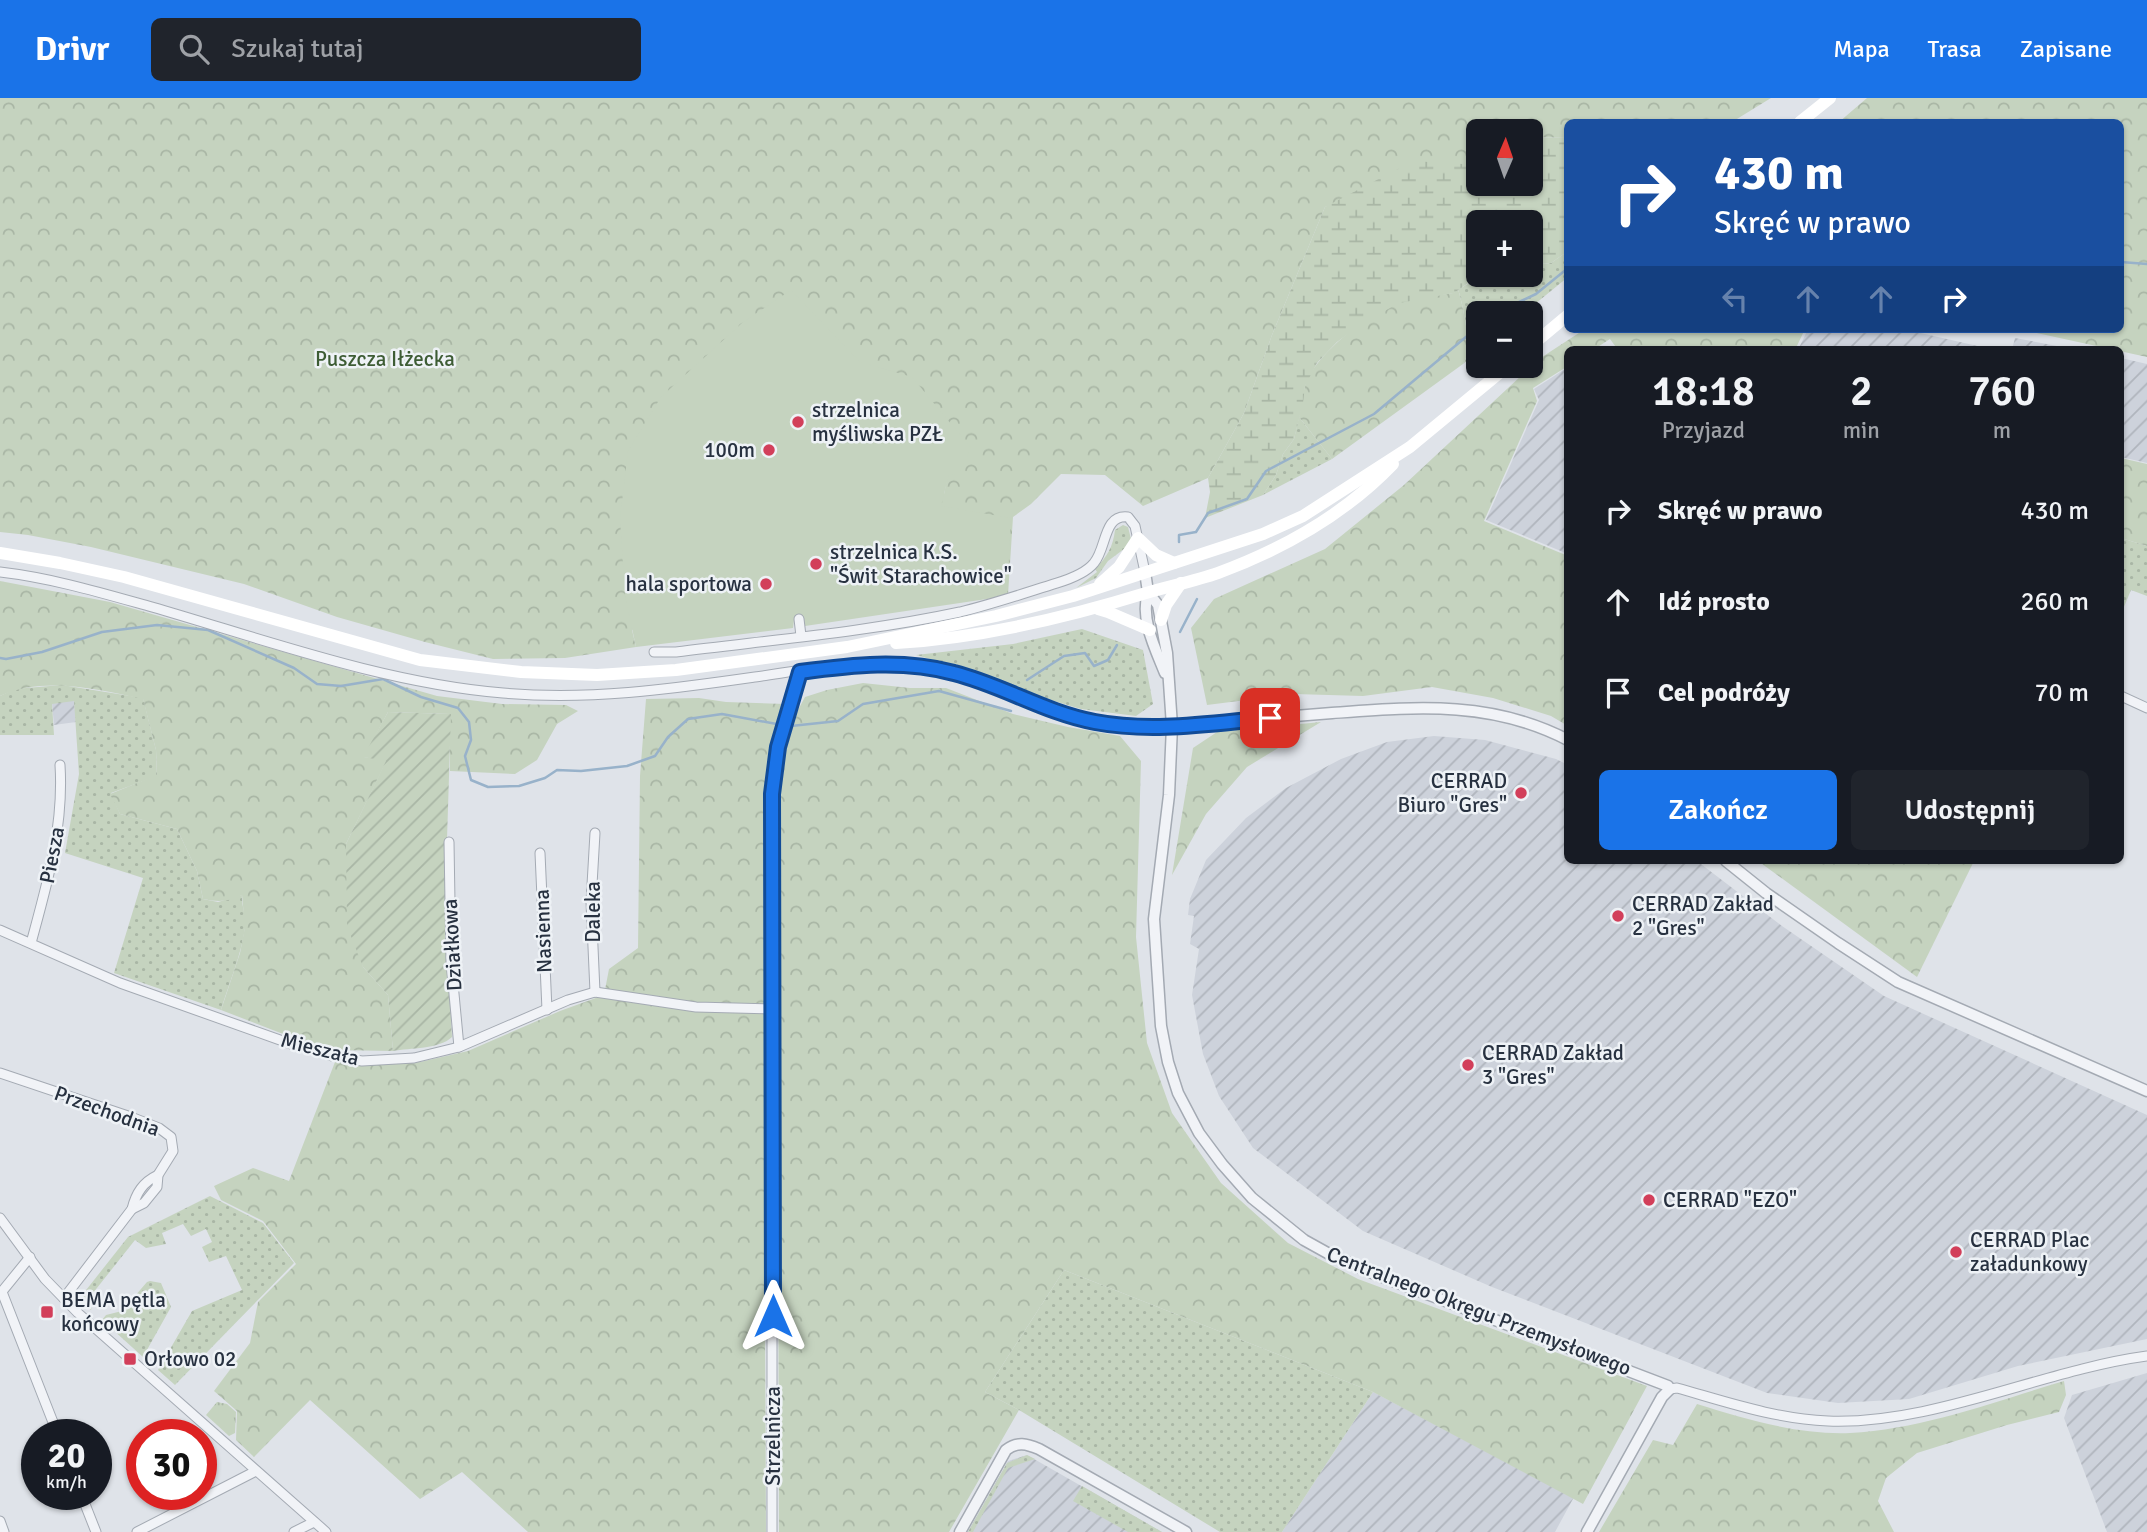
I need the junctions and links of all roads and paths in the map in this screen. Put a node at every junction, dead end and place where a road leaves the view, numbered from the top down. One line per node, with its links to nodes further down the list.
1 (1830, 98): 2 (main road)
2 (1804, 119)
3 (1564, 318): 4 (main road)
4 (1543, 336)
5 (1493, 378): 6 (main road)
6 (1410, 447): 9 (main road); 12 (main road)
7 (1138, 538): 9 (main road); 11 (street); 13 (main road); 19 (street)
8 (0, 553): 20 (main road)
9 (1174, 563): 11 (main road)
10 (0, 572): 22 (street)
11 (1144, 572): 13 (main road); 14 (street)
12 (1181, 583): 14 (main road); 17 (main road)
13 (1095, 589): 20 (main road)
14 (1148, 592): 15 (main road); 17 (street); 18 (street)
15 (1094, 608): 18 (main road); 20 (main road)
16 (799, 619): 19 (street)
17 (1161, 620): 23 (street)
18 (1150, 630): 23 (street)
19 (802, 636): 21 (street)
20 (847, 647)
21 (654, 652)
22 (800, 672): 26 (street); 36 (street, Strzelnicza)
23 (1167, 678): 26 (street, Centralnego Okręgu Przemysłowego)
24 (2124, 697): 25 (street)
25 (2147, 708)
26 (1172, 726): 27 (street); 46 (street, Centralnego Okręgu Przemysłowego)
27 (1564, 738)
28 (60, 765): 34 (street, Piesza)
29 (595, 833): 35 (street, Daleka)
30 (449, 842): 38 (street, Działkowa)
31 (540, 853): 37 (street, Nasienna)
32 (1730, 864): 40 (street)
33 (0, 930): 34 (street, Mieszała)
34 (32, 943): 38 (street, Mieszała)
35 (596, 992): 36 (street, Mieszała); 37 (street, Mieszała)
36 (772, 1009): 57 (street, Strzelnicza)
37 (547, 1010): 38 (street, Mieszała)
38 (459, 1047)
39 (0, 1073): 44 (street, Przechodnia)
40 (2147, 1091)
41 (0, 1218): 42 (street)
42 (30, 1257): 43 (street); 44 (street)
43 (1, 1293): 47 (street)
44 (64, 1298): 48 (street)
45 (2147, 1356): 46 (street, Centralnego Okręgu Przemysłowego)
46 (1670, 1389): 60 (street)
47 (52, 1419)
48 (256, 1471): 51 (street); 54 (street)
49 (87, 1510): 53 (street)
50 (0, 1521): 52 (street)
51 (314, 1522): 55 (street); 56 (street)
52 (4, 1532)
53 (96, 1532)
54 (137, 1532)
55 (294, 1532)
56 (326, 1532)
57 (772, 1532)
58 (960, 1532): 59 (street)
59 (1186, 1532)
60 (1587, 1532)

